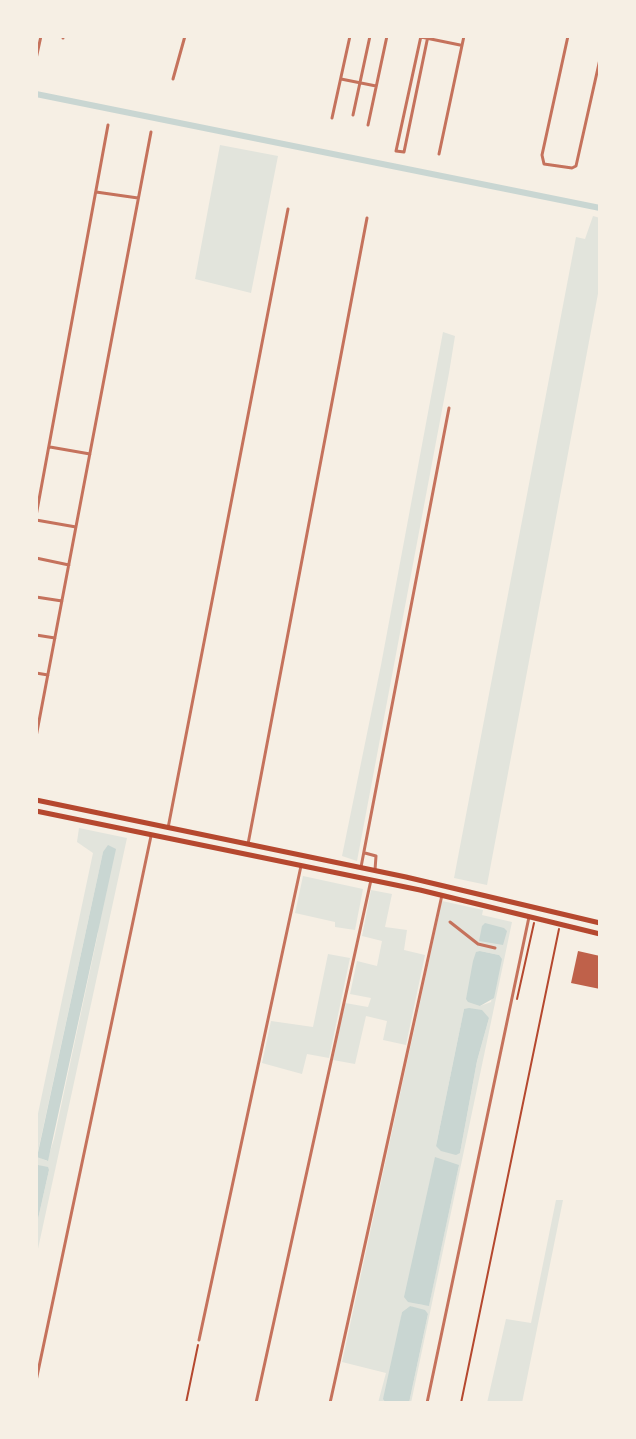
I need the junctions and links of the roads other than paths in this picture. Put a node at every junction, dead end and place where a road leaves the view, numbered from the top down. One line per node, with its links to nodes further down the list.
1 (41, 36): 13 (street)
2 (185, 36): 16 (street)
3 (350, 36): 17 (street)
4 (370, 36): 18 (street)
5 (387, 36): 19 (street)
6 (421, 36): 10 (street); 10 (street)
7 (446, 36): 11 (street)
8 (464, 36): 12 (street)
9 (568, 36): 15 (street)
10 (428, 37): 11 (street)
11 (444, 42): 12 (street)
12 (462, 45): 25 (street)
13 (37, 51): 14 (street)
14 (36, 59)
15 (600, 59)
16 (173, 79)
17 (341, 79): 18 (street); 21 (street)
18 (360, 82): 19 (street); 20 (street)
19 (376, 86): 23 (street)
20 (353, 115)
21 (332, 118)
22 (108, 125): 26 (street)
23 (368, 125)
24 (151, 132): 27 (street)
25 (439, 154)
26 (96, 192): 27 (street); 31 (street)
27 (138, 198): 32 (street)
28 (288, 209): 47 (street)
29 (367, 218): 49 (street)
30 (449, 408): 50 (street)
31 (49, 447): 32 (street); 33 (street)
32 (90, 454): 34 (street)
33 (36, 518): 34 (street)
34 (76, 527): 36 (street)
35 (36, 558): 36 (street)
36 (69, 565): 38 (street)
37 (36, 597): 38 (street)
38 (62, 601): 40 (street)
39 (36, 635): 40 (street)
40 (55, 638): 42 (street)
41 (36, 673): 42 (street)
42 (48, 675): 43 (street)
43 (38, 714): 44 (street)
44 (36, 737)
45 (36, 800): 47 (main road)
46 (36, 811): 48 (main road)
47 (168, 828): 49 (main road)
48 (151, 836): 51 (main road); 62 (street)
49 (248, 844): 52 (main road)
50 (365, 853): 52 (street); 53 (street)
51 (301, 866): 54 (main road); 61 (street)
52 (361, 867): 53 (main road)
53 (375, 870): 58 (main road)
54 (371, 880): 55 (main road); 63 (street)
55 (442, 895): 56 (main road); 64 (street)
56 (529, 917): 59 (main road); 65 (street)
57 (450, 922): 60 (street)
58 (600, 923)
59 (600, 934)
60 (495, 948)
61 (199, 1340)
62 (36, 1381)
63 (256, 1403)
64 (330, 1403)
65 (427, 1403)

